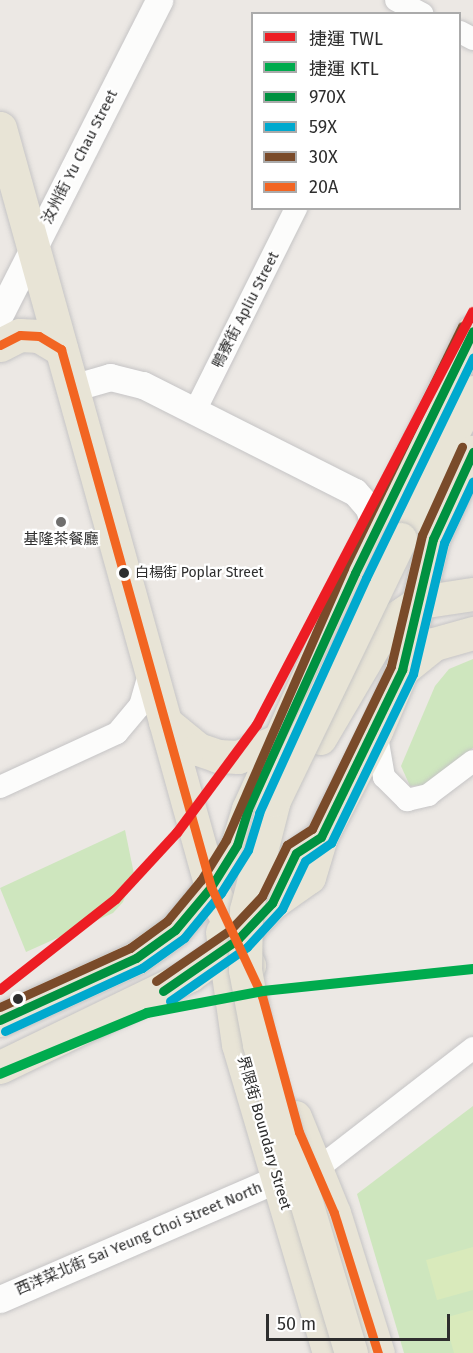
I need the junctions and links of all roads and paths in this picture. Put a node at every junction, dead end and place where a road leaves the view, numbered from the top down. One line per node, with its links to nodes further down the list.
1 (159, 0): 6 (street, 汝州街 Yu Chau Street)
2 (396, 5): 3 (street)
3 (416, 12)
4 (0, 128): 6 (main road, 界限街 Boundary Street)
5 (295, 210): 13 (street, 鴨寮街 Apliu Street)
6 (34, 249): 7 (street, 汝州街 Yu Chau Street); 10 (main road, 界限街 Boundary Street)
7 (0, 314)
8 (473, 331): 15 (main road)
9 (0, 345): 10 (main road)
10 (62, 350): 11 (main road, 界限街 Boundary Street)
11 (72, 388): 13 (street); 19 (main road, 界限街 Boundary Street)
12 (473, 392): 36 (main road, bridge)
13 (195, 411): 15 (street)
14 (473, 452): 17 (main road)
15 (375, 530): 23 (main road)
16 (473, 594): 17 (main road)
17 (420, 602): 20 (main road); 26 (main road)
18 (473, 633): 20 (main road)
19 (150, 670): 21 (main road, 界限街 Boundary Street); 25 (street)
20 (402, 670): 22 (main road)
21 (165, 722): 23 (main road); 27 (main road, 界限街 Boundary Street)
22 (376, 731): 24 (street); 28 (main road)
23 (279, 740): 26 (main road)
24 (473, 761)
25 (0, 787)
26 (237, 845): 27 (main road)
27 (216, 898): 28 (main road, 界限街 Boundary Street); 29 (main road)
28 (230, 945): 31 (main road); 32 (main road, 界限街 Boundary Street); 33 (main road, 界限街 Boundary Street)
29 (0, 1020)
30 (473, 1048): 32 (street)
31 (0, 1067)
32 (316, 1170): 37 (main road, 界限街 Boundary Street)
33 (277, 1179): 34 (street, 西洋菜北街 Sai Yeung Choi Street North); 35 (main road, 界限街 Boundary Street)
34 (0, 1299)
35 (329, 1353)
36 (351, 1353)
37 (378, 1353)

